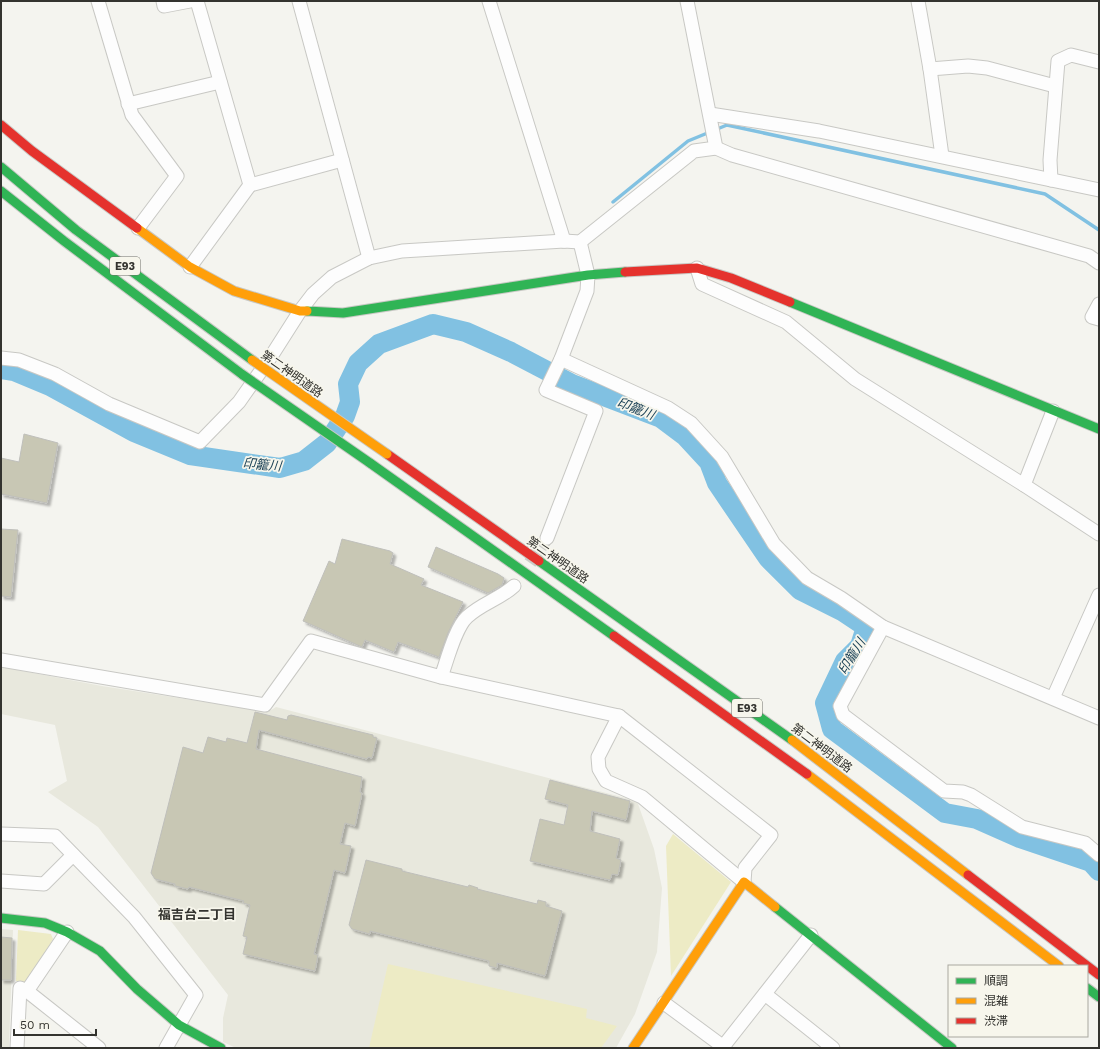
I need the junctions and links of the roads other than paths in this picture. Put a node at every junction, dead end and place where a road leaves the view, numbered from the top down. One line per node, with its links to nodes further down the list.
1 (98, 1): 13 (street)
2 (163, 1): 3 (street)
3 (190, 1)
4 (197, 1): 11 (street)
5 (299, 1): 18 (street)
6 (489, 1): 25 (street)
7 (687, 1): 14 (street)
8 (918, 1): 10 (street)
9 (1099, 62): 12 (street)
10 (930, 69): 12 (street); 17 (street)
11 (220, 82): 13 (street); 21 (street)
12 (1055, 86): 20 (street)
13 (128, 104): 24 (street)
14 (710, 114): 16 (street); 17 (street)
15 (1, 125): 24 (main road)
16 (716, 148): 26 (street); 28 (street)
17 (942, 156): 20 (street)
18 (342, 160): 21 (street); 27 (street)
19 (1, 167): 59 (main road, 第二神明道路 / E93, bridge)
20 (1051, 180): 22 (street)
21 (250, 185): 29 (street)
22 (1099, 190)
23 (1, 191): 58 (main road, E93, bridge)
24 (138, 228): 29 (main road)
25 (564, 241): 26 (street); 27 (street)
26 (580, 242): 31 (street)
27 (369, 258): 33 (street)
28 (1099, 264)
29 (190, 268): 33 (main road)
30 (697, 268): 31 (main road); 37 (main road); 39 (street)
31 (588, 276): 33 (main road); 36 (street)
32 (1099, 304): 34 (street)
33 (300, 311): 35 (street)
34 (1099, 319)
35 (1, 358)
36 (561, 359): 41 (street); 44 (street)
37 (1054, 411): 38 (main road); 39 (street)
38 (1099, 429)
39 (1024, 484): 40 (street)
40 (1099, 534)
41 (548, 538)
42 (514, 586): 46 (street)
43 (1099, 595): 47 (street)
44 (883, 627): 47 (street); 52 (street)
45 (1, 660): 46 (street)
46 (441, 677): 48 (street)
47 (1053, 698): 49 (street)
48 (619, 716): 54 (street); 54 (street)
49 (1099, 718)
50 (1, 834): 51 (street)
51 (73, 854): 53 (street); 67 (street)
52 (1099, 855)
53 (1, 881)
54 (744, 882): 57 (main road); 66 (main road)
55 (1, 918): 56 (main road)
56 (67, 932): 63 (street); 67 (main road)
57 (811, 935): 64 (street); 68 (main road)
58 (1058, 965)
59 (1086, 965)
60 (1088, 967): 61 (main road, 第二神明道路 / E93, bridge)
61 (1099, 975)
62 (1088, 989): 65 (main road)
63 (27, 991): 69 (street); 70 (street)
64 (765, 994): 74 (street); 75 (street)
65 (1099, 997)
66 (664, 1003): 73 (main road); 74 (street)
67 (179, 1025): 71 (street); 72 (main road)
68 (945, 1046)
69 (17, 1048)
70 (99, 1048)
71 (166, 1048)
72 (220, 1048)
73 (633, 1048)
74 (723, 1048)
75 (834, 1048)

